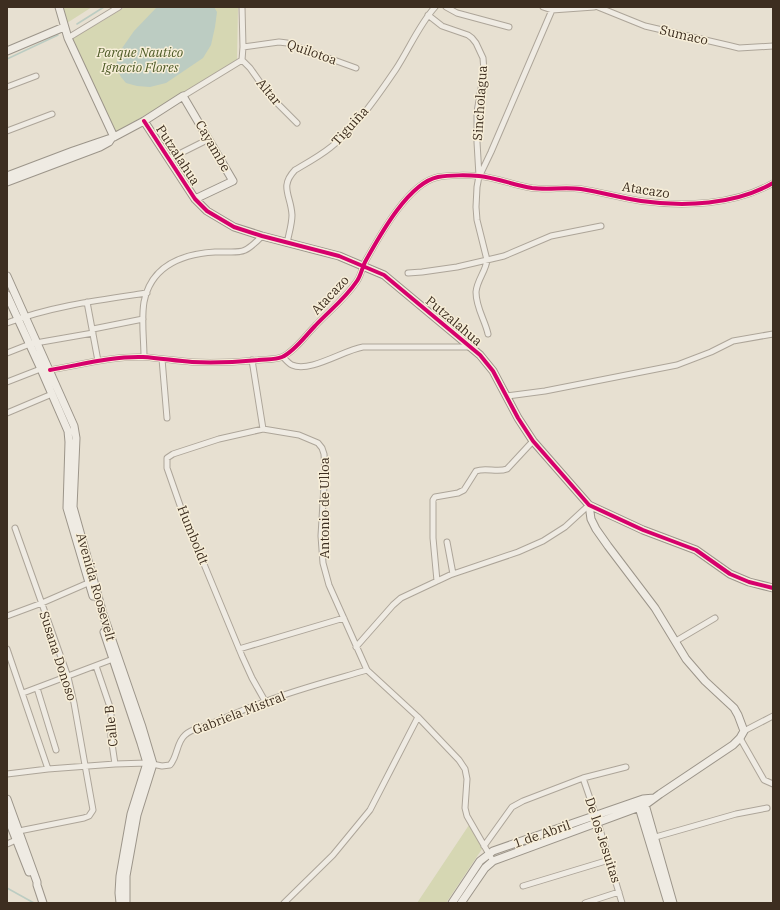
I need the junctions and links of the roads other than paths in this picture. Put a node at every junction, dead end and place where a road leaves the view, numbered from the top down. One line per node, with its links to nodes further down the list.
1 (59, 7): 11 (street)
2 (119, 7): 13 (street)
3 (242, 7): 17 (street)
4 (435, 7): 10 (street, Tiguiña)
5 (446, 7): 12 (street)
6 (543, 7): 9 (street)
7 (594, 7): 9 (street)
8 (598, 7): 15 (street, Sumaco)
9 (552, 10): 32 (street)
10 (428, 15): 32 (street, Sincholagua); 38 (street, Tiguiña)
11 (64, 27): 13 (street); 14 (street)
12 (509, 27)
13 (68, 38): 28 (street)
14 (19, 44): 16 (street); 18 (street)
15 (773, 46)
16 (7, 47)
17 (243, 47): 19 (street); 20 (street, Quilotoa)
18 (7, 51)
19 (242, 60): 23 (street); 26 (street, Altar)
20 (356, 68)
21 (36, 76): 22 (street)
22 (7, 87)
23 (183, 96): 25 (street); 29 (street, Cayambe)
24 (52, 114): 27 (street)
25 (144, 121): 28 (street); 30 (street, Putzalahua)
26 (297, 123)
27 (7, 131)
28 (113, 138): 31 (street); 33 (street)
29 (209, 139): 30 (street); 35 (street, Cayambe)
30 (169, 159): 35 (street, Putzalahua)
31 (7, 176)
32 (479, 176): 34 (street, Atacazo); 39 (street, Sincholagua); 40 (street, Atacazo)
33 (7, 182)
34 (773, 183)
35 (195, 199): 37 (street, Putzalahua)
36 (601, 226): 39 (street)
37 (262, 236): 38 (street, Putzalahua); 44 (street)
38 (287, 243): 40 (street, Putzalahua)
39 (487, 260): 41 (street); 52 (street)
40 (364, 266): 55 (street, Putzalahua); 58 (street, Atacazo)
41 (408, 273)
42 (7, 276): 43 (street, Avenida Roosevelt)
43 (10, 290): 47 (street, Avenida Roosevelt)
44 (147, 293): 46 (street); 49 (street)
45 (7, 295): 48 (street, Avenida Roosevelt)
46 (87, 302): 47 (street); 51 (street)
47 (26, 316): 48 (street); 54 (street, Avenida Roosevelt)
48 (18, 318): 50 (street); 54 (street, Avenida Roosevelt)
49 (143, 319): 51 (street); 57 (street)
50 (7, 323)
51 (93, 331): 54 (street); 61 (street)
52 (488, 334)
53 (773, 334): 65 (street)
54 (34, 344): 56 (street); 62 (street, Avenida Roosevelt)
55 (469, 347): 58 (street); 65 (street, Putzalahua)
56 (7, 353)
57 (144, 357): 59 (street); 61 (street)
58 (283, 357): 60 (street)
59 (162, 359): 60 (street); 67 (street)
60 (252, 360): 68 (street)
61 (98, 361): 62 (street)
62 (46, 368): 63 (street); 64 (street, Avenida Roosevelt); 96 (street, Avenida Roosevelt)
63 (7, 382)
64 (52, 394): 66 (street); 75 (street, Avenida Roosevelt)
65 (507, 396): 69 (street, Putzalahua)
66 (7, 412)
67 (167, 418)
68 (262, 429): 79 (street, Antonio de Ulloa); 84 (street, Humboldt)
69 (533, 441): 70 (street, Putzalahua); 74 (street)
70 (589, 505): 73 (street); 76 (street, Putzalahua); 81 (street)
71 (15, 528): 77 (street, Susana Donoso)
72 (447, 542): 73 (street)
73 (453, 574): 74 (street)
74 (437, 581): 82 (street)
75 (88, 583): 77 (street); 85 (street, Avenida Roosevelt)
76 (773, 588)
77 (42, 603): 78 (street); 88 (street, Susana Donoso)
78 (7, 616)
79 (344, 618): 82 (street, Antonio de Ulloa); 84 (street)
80 (715, 618): 81 (street)
81 (676, 641): 94 (street)
82 (356, 647): 87 (street, Antonio de Ulloa)
83 (7, 649): 90 (street)
84 (239, 649): 91 (street, Humboldt)
85 (112, 659): 86 (street); 96 (street, Avenida Roosevelt)
86 (96, 666): 88 (street); 97 (street, Calle B)
87 (367, 670): 91 (street, Gabriela Mistral); 93 (street, Antonio de Ulloa)
88 (68, 677): 89 (street); 98 (street, Susana Donoso)
89 (37, 688): 90 (street); 95 (street)
90 (23, 693): 100 (street)
91 (266, 701): 96 (street, Gabriela Mistral)
92 (773, 716): 94 (street, 1 de Abril)
93 (418, 717): 113 (street, Antonio de Ulloa); 124 (street)
94 (742, 735): 103 (street); 105 (street, 1 de Abril)
95 (56, 750)
96 (150, 763): 97 (street, Gabriela Mistral); 122 (street); 123 (street)
97 (115, 764): 98 (street, Gabriela Mistral)
98 (86, 766): 100 (street, Gabriela Mistral); 109 (street, Susana Donoso)
99 (626, 766): 102 (street)
100 (48, 769): 101 (street, Gabriela Mistral)
101 (7, 774)
102 (582, 778): 108 (street, De los Jesuitas); 113 (street)
103 (773, 784)
104 (7, 799): 109 (street)
105 (641, 803): 108 (street, 1 de Abril); 110 (street)
106 (767, 808): 110 (street)
107 (7, 816): 111 (street)
108 (597, 819): 114 (street, 1 de Abril); 115 (street, De los Jesuitas); 116 (street, 1 de Abril)
109 (19, 831): 117 (street)
110 (652, 838): 121 (street)
111 (16, 840): 112 (street); 117 (street)
112 (7, 844)
113 (484, 846): 114 (street, Antonio de Ulloa)
114 (488, 854): 116 (street, Antonio de Ulloa); 125 (street, 1 de Abril)
115 (609, 860): 118 (street); 119 (street, De los Jesuitas)
116 (493, 862): 126 (street, 1 de Abril)
117 (37, 885): 120 (street)
118 (523, 886)
119 (619, 892): 127 (street); 128 (street, De los Jesuitas)
120 (42, 901)
121 (669, 902)
122 (120, 903)
123 (126, 903)
124 (284, 903)
125 (452, 903)
126 (461, 903)
127 (585, 903)
128 (622, 903)

